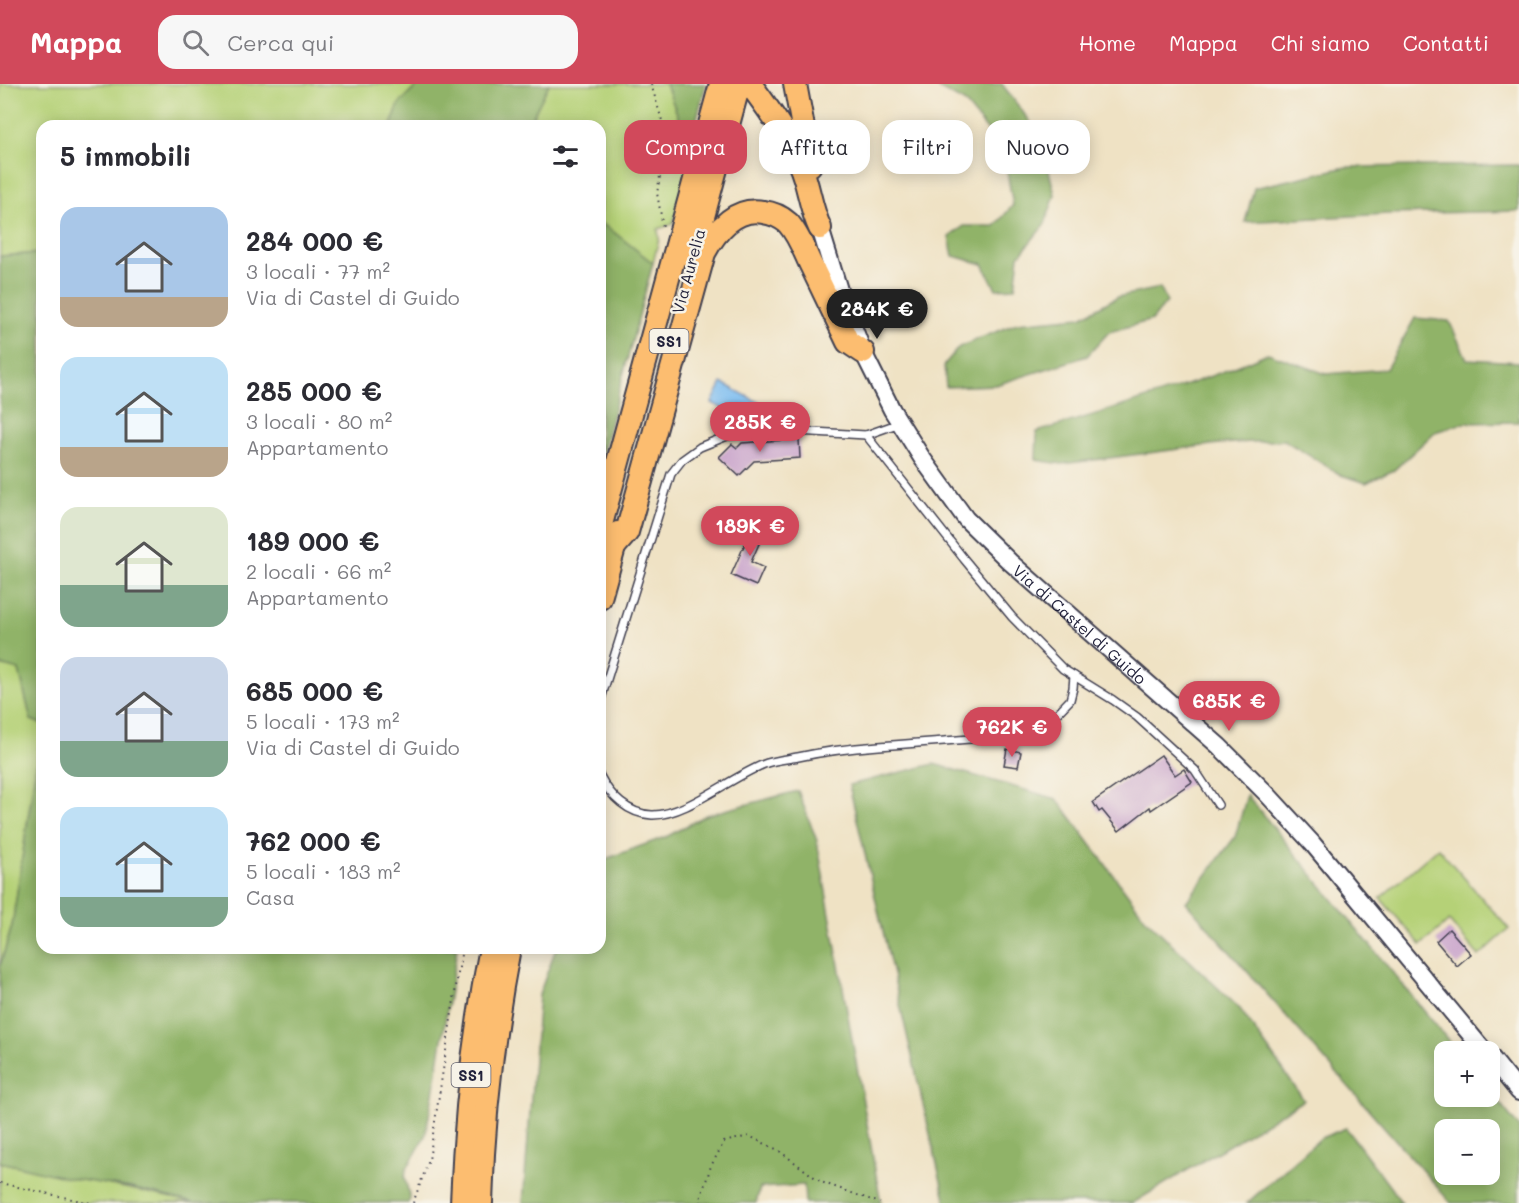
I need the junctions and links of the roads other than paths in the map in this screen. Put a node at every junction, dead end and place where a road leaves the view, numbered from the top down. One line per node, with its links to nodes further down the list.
1 (721, 84): 9 (highway, Via Aurelia / SS1)
2 (739, 84): 10 (highway, Via Aurelia / SS1)
3 (750, 84): 5 (highway)
4 (795, 84): 5 (highway)
5 (820, 228): 6 (street, Via di Castel di Guido)
6 (863, 352): 7 (street, Via di Castel di Guido); 10 (highway)
7 (900, 423): 8 (lane); 18 (street, Via di Castel di Guido)
8 (866, 435): 12 (lane); 13 (lane)
9 (606, 506)
10 (614, 548): 11 (highway, Via Aurelia / SS1)
11 (606, 577)
12 (1074, 675): 14 (lane); 15 (lane)
13 (606, 683)
14 (606, 786)
15 (1218, 805)
16 (490, 954): 21 (highway, SS1)
17 (508, 954): 22 (highway, SS1)
18 (1476, 1041)
19 (1500, 1068): 20 (street)
20 (1519, 1092)
21 (462, 1203)
22 (481, 1203)

